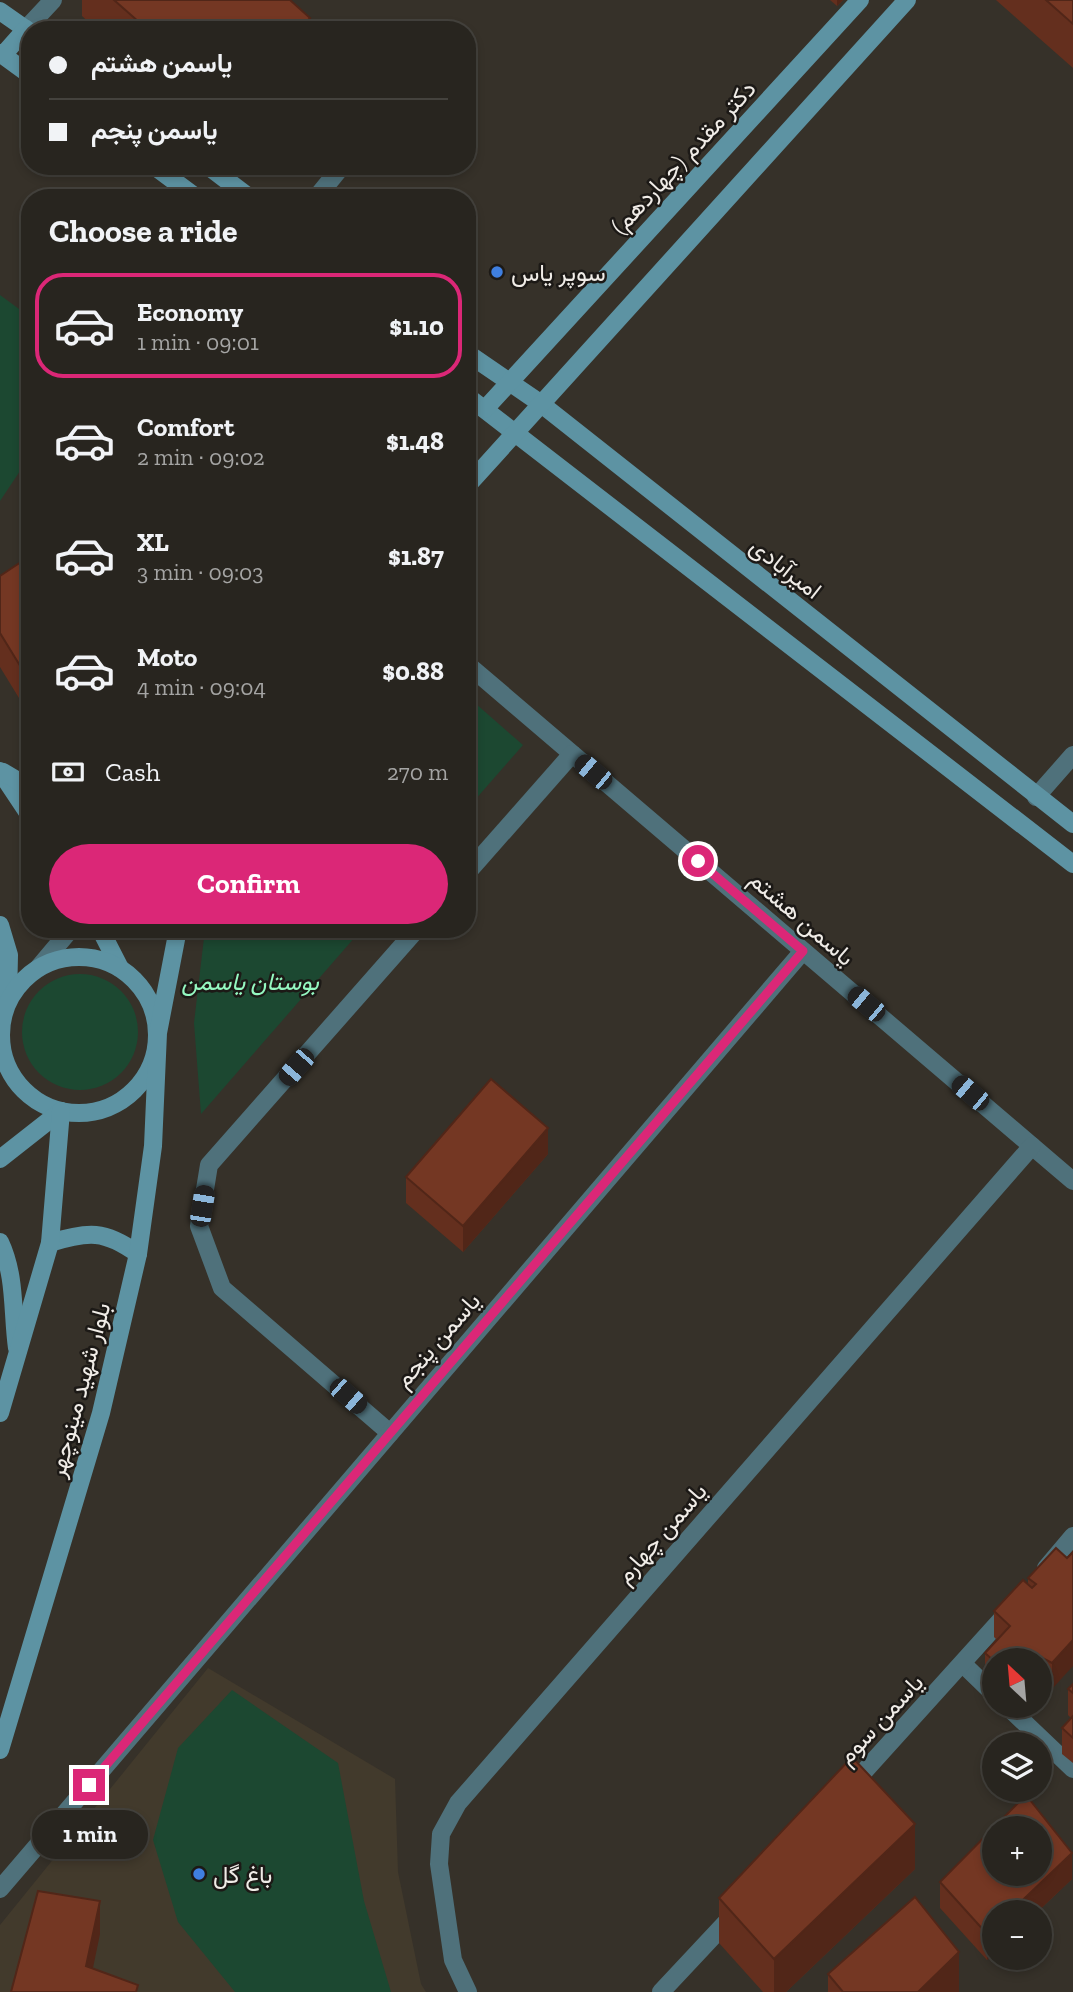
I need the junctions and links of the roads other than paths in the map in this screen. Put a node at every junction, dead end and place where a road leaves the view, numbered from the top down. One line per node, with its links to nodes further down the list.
1 (53, 0): 5 (street)
2 (860, 0): 17 (street, دکتر مقدم (چهاردهم))
3 (906, 0): 19 (street)
4 (0, 11): 6 (street)
5 (36, 21)
6 (21, 26)
7 (21, 37): 8 (street)
8 (1, 54): 9 (street)
9 (21, 68)
10 (166, 175): 13 (street)
11 (220, 175): 14 (street)
12 (335, 175): 15 (street)
13 (185, 189)
14 (238, 189)
15 (323, 189)
16 (476, 359): 17 (street, امیرآبادی)
17 (509, 382): 19 (street, امیرآبادی); 20 (street, دکتر مقدم (چهاردهم))
18 (476, 402): 20 (street)
19 (540, 403): 21 (street); 28 (street, امیرآبادی)
20 (485, 409): 21 (street)
21 (515, 431): 22 (street); 30 (street)
22 (476, 476)
23 (476, 672): 24 (street, یاسمن هشتم)
24 (572, 754): 32 (street); 39 (street, یاسمن هشتم)
25 (1073, 755): 28 (street)
26 (0, 770): 27 (street); 29 (street)
27 (21, 783)
28 (1036, 797): 30 (street); 31 (street, امیرآبادی)
29 (21, 803)
30 (1014, 822): 33 (street)
31 (1073, 824)
32 (476, 863)
33 (1073, 864)
34 (0, 925): 42 (street)
35 (63, 938): 40 (street)
36 (105, 938): 41 (street)
37 (176, 938): 43 (street)
38 (409, 938): 54 (street)
39 (803, 951): 46 (street, یاسمن هشتم); 54 (street, یاسمن پنجم)
40 (39, 967): 41 (street); 42 (street)
41 (120, 968): 43 (street)
42 (8, 1002): 44 (street)
43 (158, 1033): 45 (street); 51 (street, بلوار شهید مینوچهر)
44 (4, 1074): 45 (street)
45 (61, 1111): 47 (street); 50 (street)
46 (1032, 1146): 48 (street, یاسمن هشتم); 64 (street, یاسمن چهارم)
47 (0, 1159)
48 (1073, 1181)
49 (0, 1242): 52 (street)
50 (50, 1243): 51 (street); 52 (street)
51 (138, 1254): 59 (street, بلوار شهید مینوچهر)
52 (17, 1354): 53 (street)
53 (0, 1413)
54 (390, 1433): 62 (street, یاسمن پنجم)
55 (1073, 1536): 56 (street, یاسمن سوم)
56 (963, 1664): 57 (street); 61 (street, یاسمن سوم)
57 (982, 1682)
58 (1020, 1718): 60 (street)
59 (0, 1750)
60 (1073, 1769)
61 (841, 1797)
62 (0, 1889)
63 (746, 1900): 65 (street)
64 (468, 1992)
65 (661, 1992)

